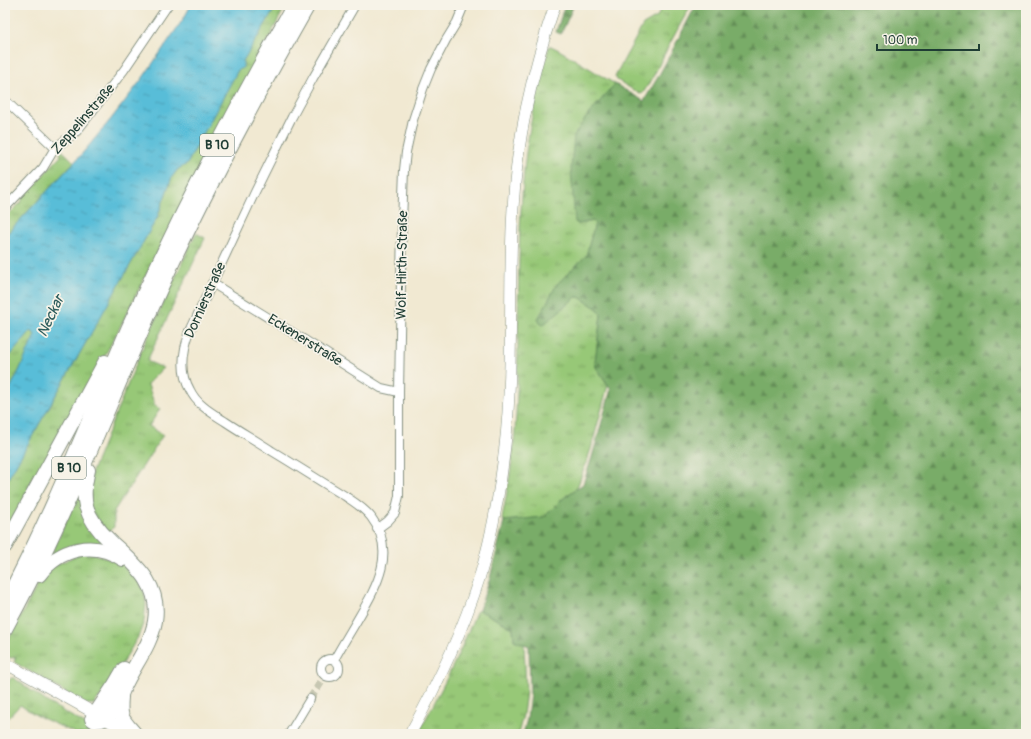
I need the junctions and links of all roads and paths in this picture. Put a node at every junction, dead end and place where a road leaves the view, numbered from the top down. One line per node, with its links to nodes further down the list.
1 (168, 5): 8 (street, Zeppelinstraße)
2 (294, 5): 11 (highway, B 10)
3 (308, 5): 13 (highway, B 10)
4 (355, 5): 10 (street, Dornierstraße)
5 (464, 5): 12 (street, Wolf-Hirth-Straße)
6 (554, 5): 27 (main road)
7 (5, 100): 8 (street)
8 (55, 148): 9 (street, Zeppelinstraße)
9 (5, 208)
10 (212, 283): 12 (street, Eckenerstraße); 14 (street, Dornierstraße)
11 (128, 330): 15 (highway); 17 (highway, B 10)
12 (399, 392): 14 (street, Wolf-Hirth-Straße)
13 (95, 439): 16 (highway, B 10); 21 (highway)
14 (378, 529): 19 (street, Dornierstraße)
15 (5, 546)
16 (23, 596): 18 (highway, B 10); 23 (highway)
17 (5, 603)
18 (5, 629)
19 (334, 660)
20 (8, 664): 23 (main road)
21 (121, 694): 23 (highway); 25 (highway)
22 (310, 699): 26 (street)
23 (97, 718): 24 (main road); 25 (main road)
24 (118, 734)
25 (133, 734)
26 (289, 734)
27 (410, 734)

